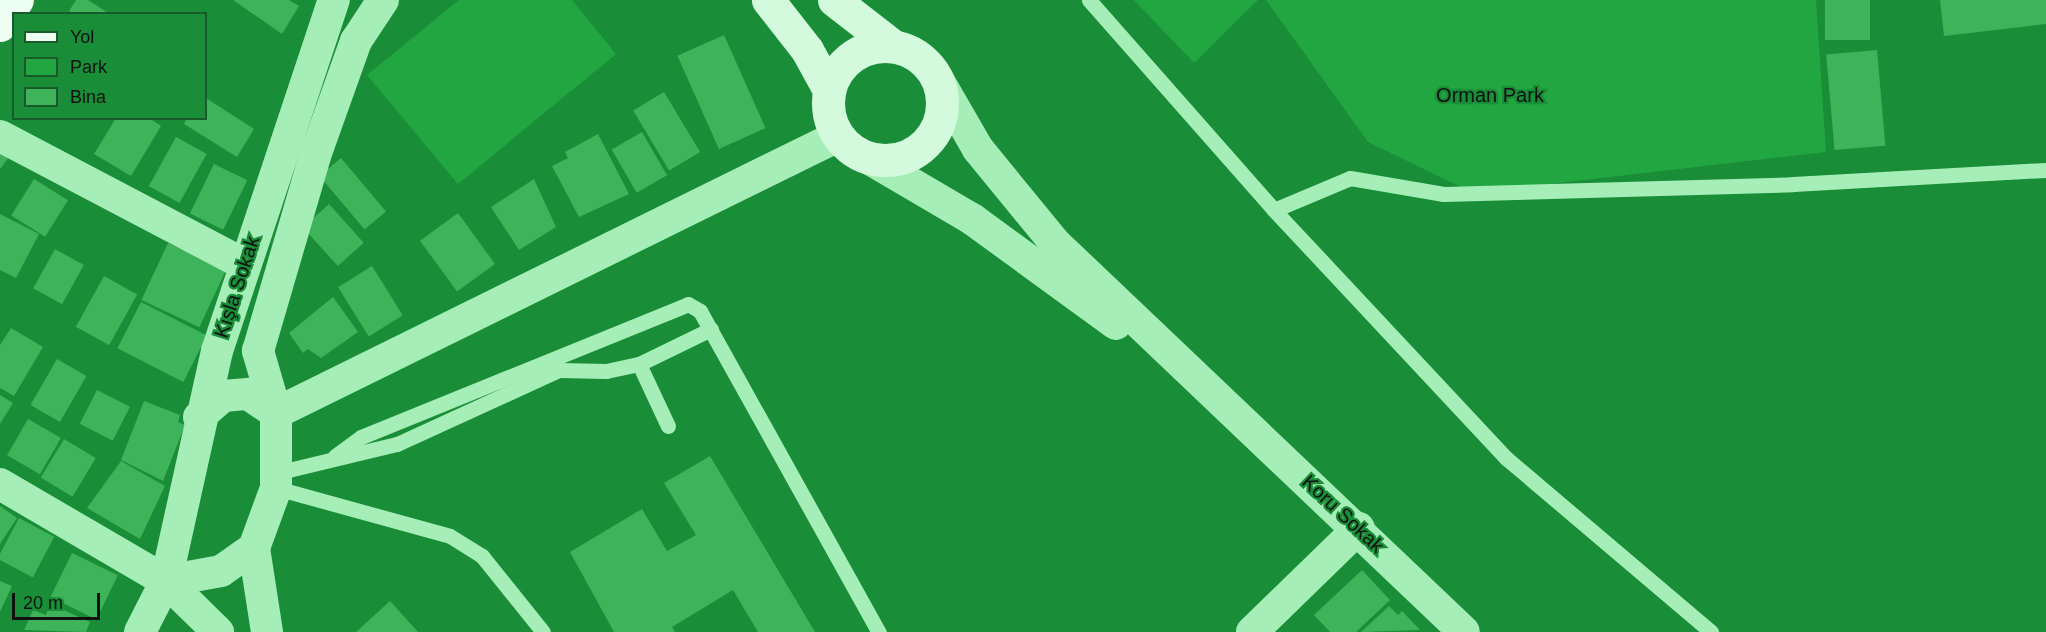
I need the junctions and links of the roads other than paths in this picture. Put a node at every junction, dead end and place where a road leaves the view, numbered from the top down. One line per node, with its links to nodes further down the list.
1 (17, 0): 7 (main road)
2 (334, 0): 16 (street, Kışla Sokak)
3 (383, 0): 20 (street, Kışla Sokak)
4 (768, 0): 10 (main road)
5 (834, 0): 8 (main road)
6 (1089, 0): 15 (lane)
7 (0, 26)
8 (892, 45): 9 (main road); 10 (main road)
9 (936, 78): 13 (main road); 19 (street)
10 (829, 90): 12 (main road)
11 (0, 136): 16 (street)
12 (837, 136): 13 (main road); 20 (street)
13 (868, 158): 19 (street)
14 (2046, 170): 15 (lane)
15 (1274, 210): 36 (lane)
16 (244, 264): 21 (street, Kışla Sokak)
17 (711, 329): 18 (lane); 23 (lane); 33 (lane)
18 (639, 364): 22 (lane); 23 (lane)
19 (1218, 399): 26 (street, Koru Sokak)
20 (276, 413): 21 (street); 24 (street, Kışla Sokak)
21 (200, 417): 28 (street, Kışla Sokak)
22 (668, 426)
23 (335, 456): 24 (lane)
24 (276, 480): 27 (street); 32 (lane)
25 (0, 484): 28 (street)
26 (1359, 528): 34 (street); 35 (street, Koru Sokak)
27 (254, 548): 28 (street); 31 (street)
28 (166, 581): 29 (street, Kışla Sokak); 30 (street)
29 (140, 632)
30 (218, 632)
31 (267, 632)
32 (543, 632)
33 (879, 632)
34 (1252, 632)
35 (1464, 632)
36 (1712, 632)

